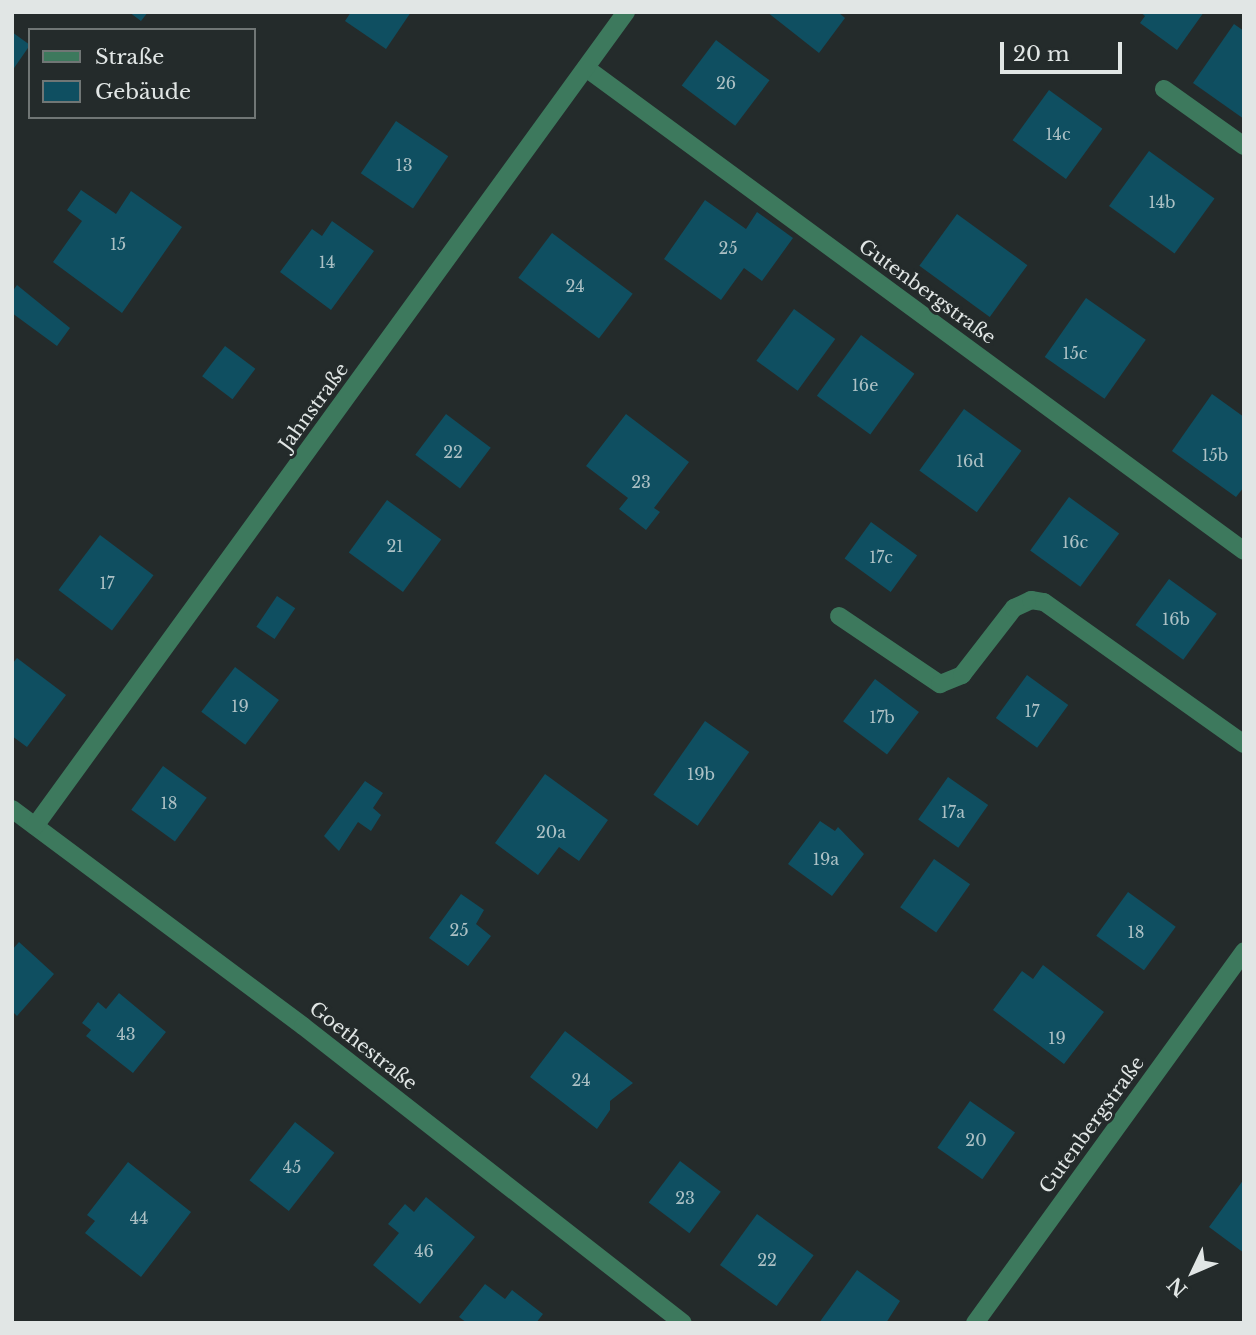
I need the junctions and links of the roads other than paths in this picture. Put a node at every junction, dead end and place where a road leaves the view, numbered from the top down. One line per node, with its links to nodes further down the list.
1 (626, 12): 2 (street, Jahnstraße)
2 (586, 68): 5 (street, Gutenbergstraße); 9 (street, Jahnstraße)
3 (1164, 89): 4 (street)
4 (1244, 146)
5 (1244, 551)
6 (839, 615): 7 (street)
7 (1244, 744)
8 (12, 809): 9 (street, Goethestraße)
9 (35, 826): 11 (street, Goethestraße)
10 (1244, 951): 12 (street, Gutenbergstraße)
11 (683, 1323)
12 (975, 1323)

